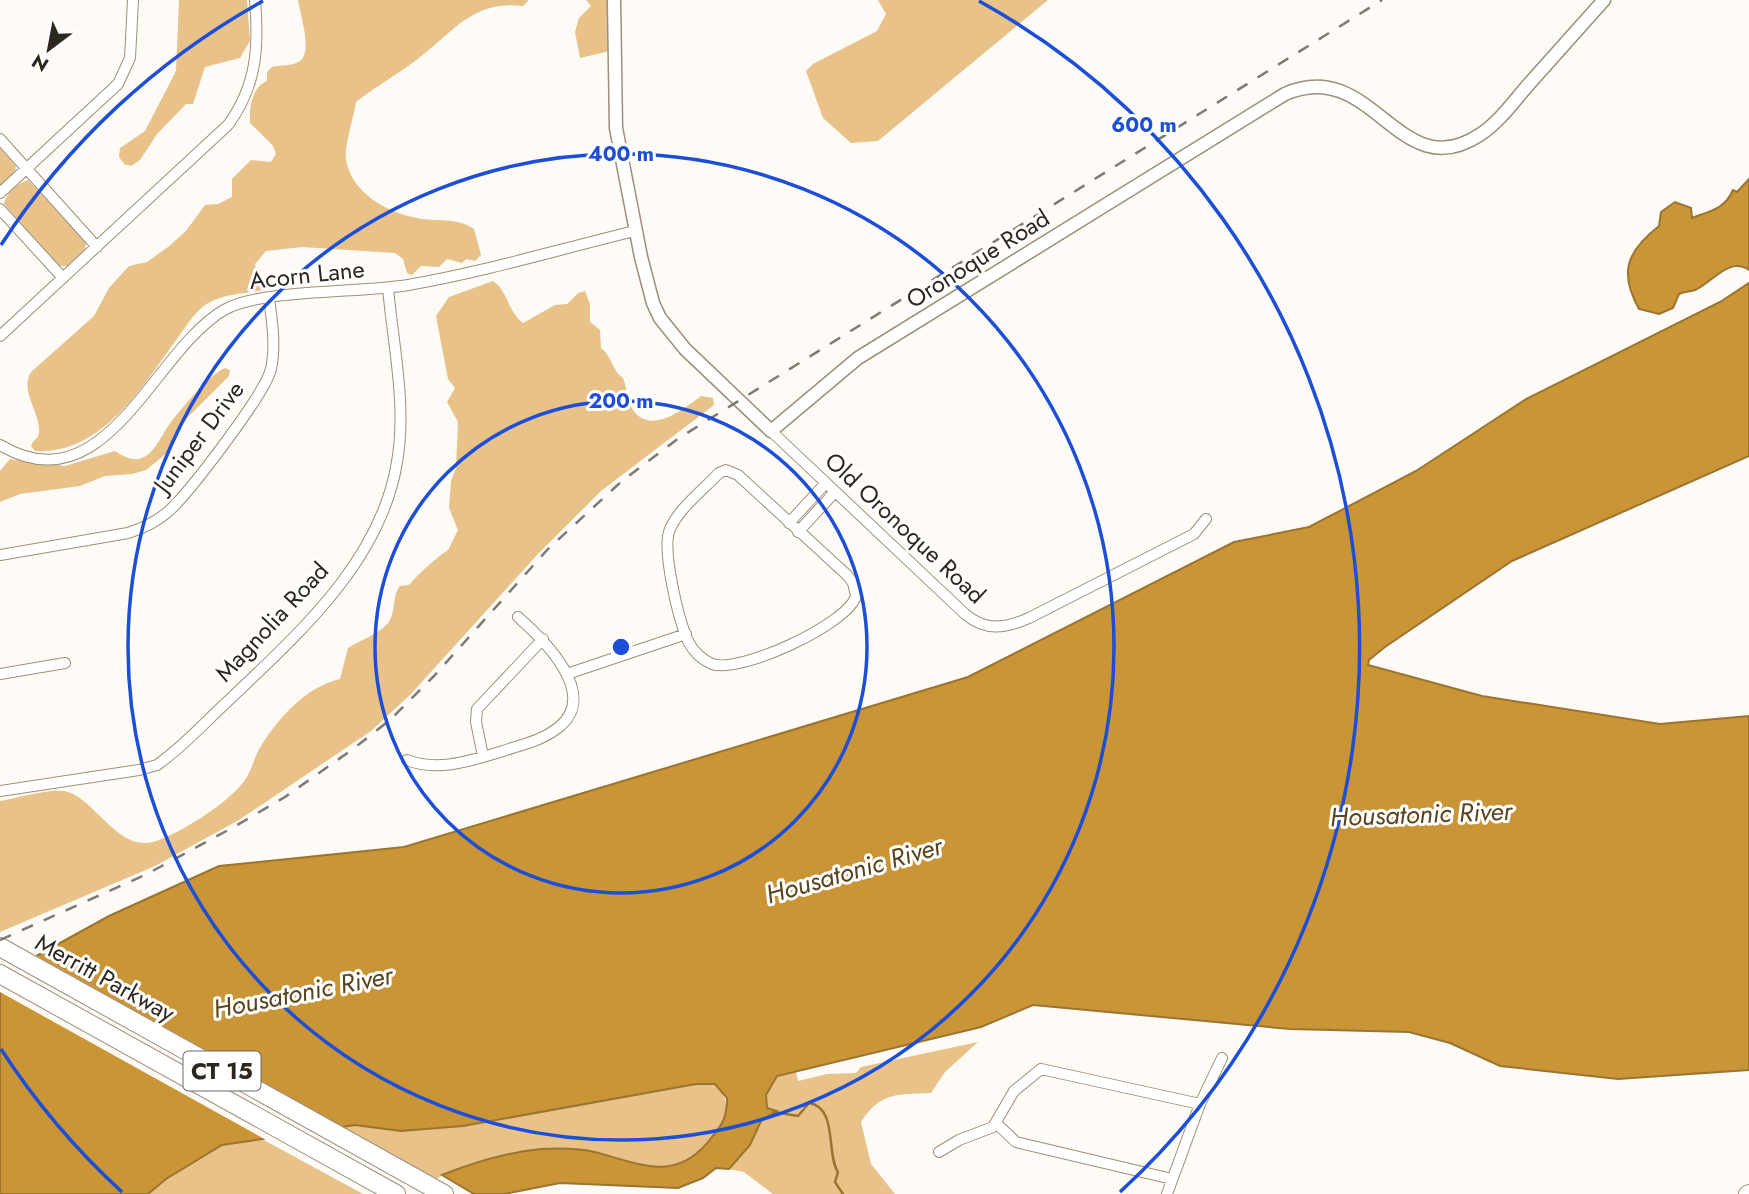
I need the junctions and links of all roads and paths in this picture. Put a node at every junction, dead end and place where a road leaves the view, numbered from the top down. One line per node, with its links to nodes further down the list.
1 (133, 0): 6 (street)
2 (255, 0): 10 (street)
3 (614, 0): 9 (street)
4 (1604, 0): 15 (street, Oronoque Road)
5 (0, 139): 6 (street)
6 (26, 169): 7 (street); 10 (street)
7 (0, 193)
8 (0, 209): 11 (street)
9 (635, 231): 12 (street, Acorn Lane); 15 (street)
10 (97, 247): 11 (street)
11 (63, 278): 14 (street)
12 (387, 288): 13 (street, Acorn Lane); 31 (street, Magnolia Road)
13 (269, 298): 16 (street, Acorn Lane); 22 (street, Juniper Drive)
14 (0, 336)
15 (771, 431): 17 (street, Old Oronoque Road)
16 (0, 445)
17 (825, 484): 18 (street, Old Oronoque Road); 20 (street)
18 (834, 492): 19 (street, Old Oronoque Road); 21 (street)
19 (1206, 519)
20 (789, 523): 21 (street); 24 (street)
21 (799, 532): 24 (street)
22 (0, 555)
23 (518, 617): 25 (street)
24 (686, 634): 28 (street)
25 (543, 639): 28 (street); 29 (street)
26 (65, 663): 27 (street)
27 (0, 674)
28 (567, 674): 29 (street)
29 (483, 756): 30 (street)
30 (407, 760)
31 (0, 790)
32 (0, 947): 40 (highway, Merritt Parkway / CT 15)
33 (0, 974): 39 (highway, Merritt Parkway / CT 15)
34 (1222, 1058): 35 (street)
35 (1200, 1104): 36 (street); 38 (street)
36 (996, 1123): 37 (street); 38 (street)
37 (939, 1152)
38 (1172, 1179): 41 (street)
39 (396, 1194)
40 (443, 1194)
41 (1167, 1194)

